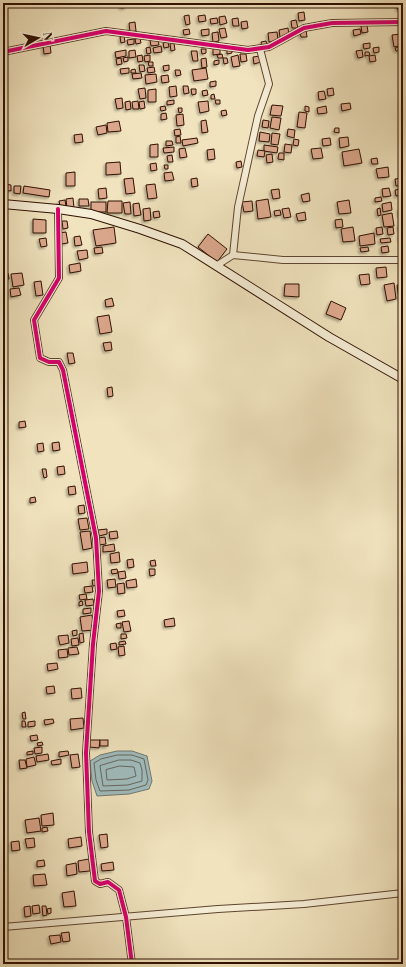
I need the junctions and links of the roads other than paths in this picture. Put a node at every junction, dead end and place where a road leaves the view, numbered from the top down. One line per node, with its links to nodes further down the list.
1 (403, 22): 2 (street)
2 (260, 48): 3 (street); 6 (street)
3 (3, 52)
4 (3, 204): 5 (main road)
5 (58, 208): 8 (main road); 11 (street)
6 (233, 255): 7 (street); 8 (street)
7 (403, 260)
8 (216, 266): 9 (main road)
9 (403, 379)
10 (403, 893): 11 (street)
11 (126, 917): 12 (street); 13 (street)
12 (3, 927)
13 (132, 964)

